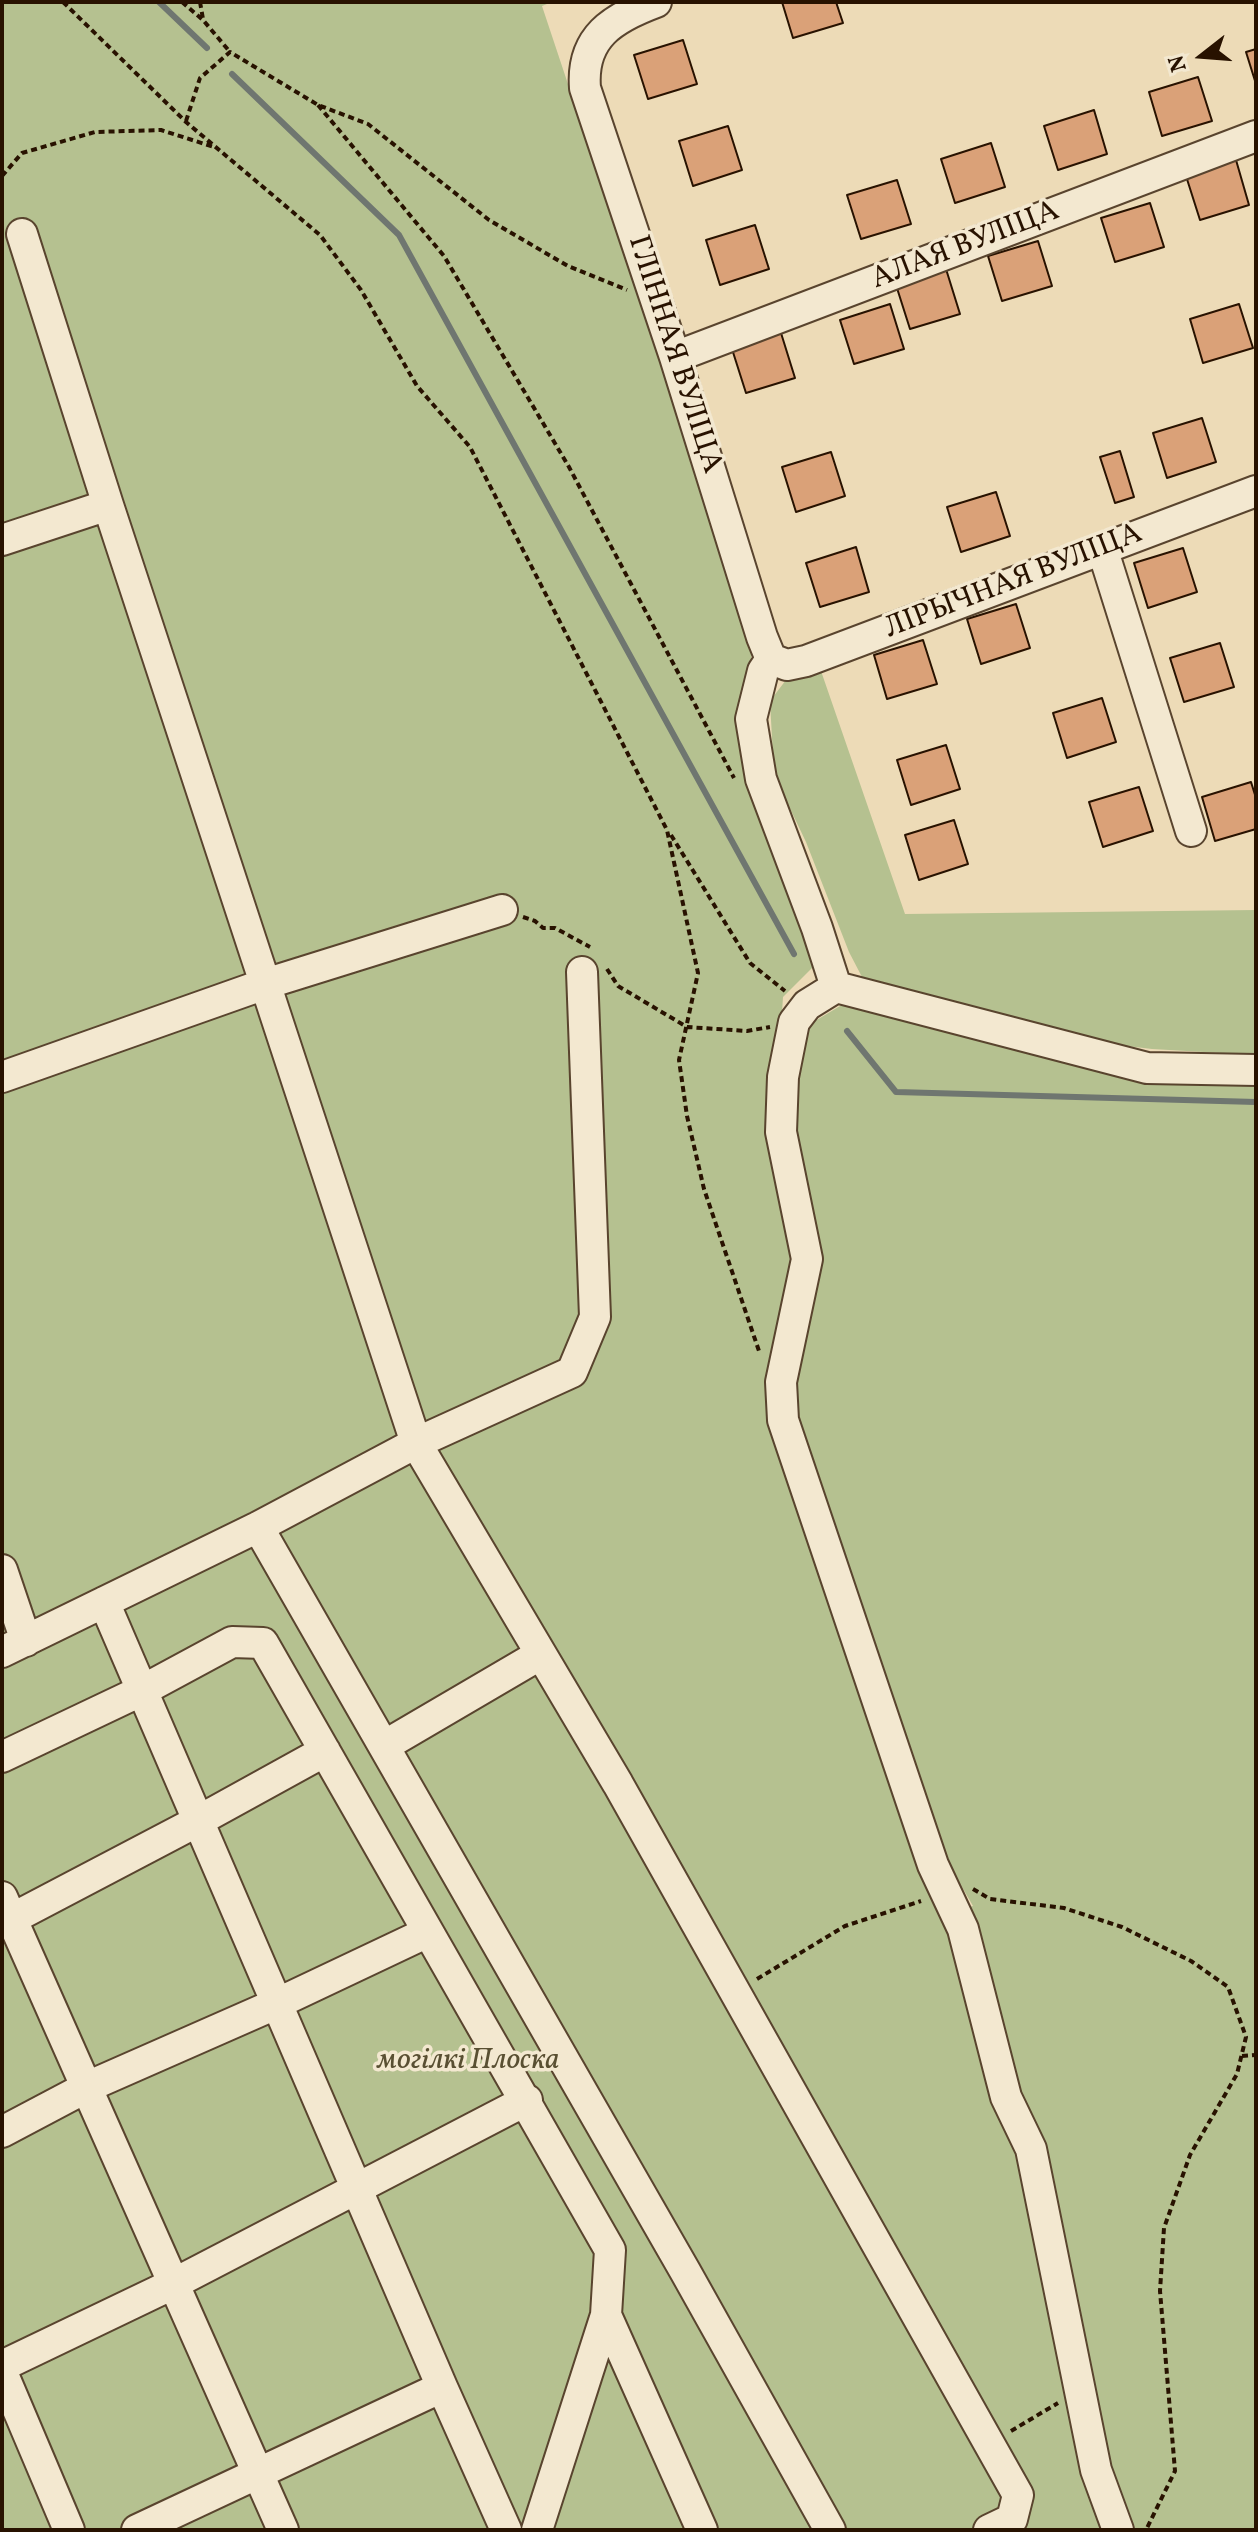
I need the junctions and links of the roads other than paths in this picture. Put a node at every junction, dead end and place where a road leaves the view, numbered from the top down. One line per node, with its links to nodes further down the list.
1 (656, 2): 4 (street, ГЛІННАЯ ВУЛІЦА)
2 (1256, 136): 4 (street, АЛАЯ ВУЛІЦА)
3 (22, 234): 6 (street)
4 (675, 357): 9 (street, ГЛІННАЯ ВУЛІЦА)
5 (1256, 491): 8 (street, ЛІРЫЧНАЯ ВУЛІЦА)
6 (108, 505): 7 (street); 13 (street)
7 (2, 540)
8 (1103, 551): 9 (street, ЛІРЫЧНАЯ ВУЛІЦА); 10 (street)
9 (771, 659): 14 (street)
10 (1191, 831)
11 (502, 910): 13 (street)
12 (582, 972): 17 (street)
13 (265, 984): 16 (street); 17 (street)
14 (836, 987): 15 (street); 48 (street)
15 (1256, 1070)
16 (2, 1077)
17 (416, 1443): 18 (street); 22 (street)
18 (258, 1527): 20 (street); 24 (street)
19 (2, 1570): 21 (street)
20 (104, 1602): 21 (street); 23 (street)
21 (14, 1646)
22 (541, 1654): 24 (street); 47 (street)
23 (143, 1690): 25 (street); 26 (street); 27 (street)
24 (384, 1746): 46 (street)
25 (325, 1751): 27 (street); 29 (street)
26 (2, 1757)
27 (198, 1821): 28 (street); 30 (street)
28 (5, 1913): 31 (street)
29 (428, 1932): 30 (street); 32 (street)
30 (278, 2003): 31 (street); 34 (street)
31 (87, 2087): 33 (street); 35 (street)
32 (527, 2100): 34 (street); 36 (street)
33 (2, 2132)
34 (358, 2189): 35 (street); 38 (street)
35 (175, 2283): 37 (street); 39 (street)
36 (606, 2315): 44 (street); 45 (street)
37 (2, 2369): 40 (street)
38 (442, 2387): 39 (street); 43 (street)
39 (258, 2473): 41 (street); 42 (street)
40 (69, 2530)
41 (137, 2530)
42 (283, 2530)
43 (506, 2530)
44 (537, 2530)
45 (702, 2530)
46 (830, 2530)
47 (989, 2530)
48 (1118, 2530)

